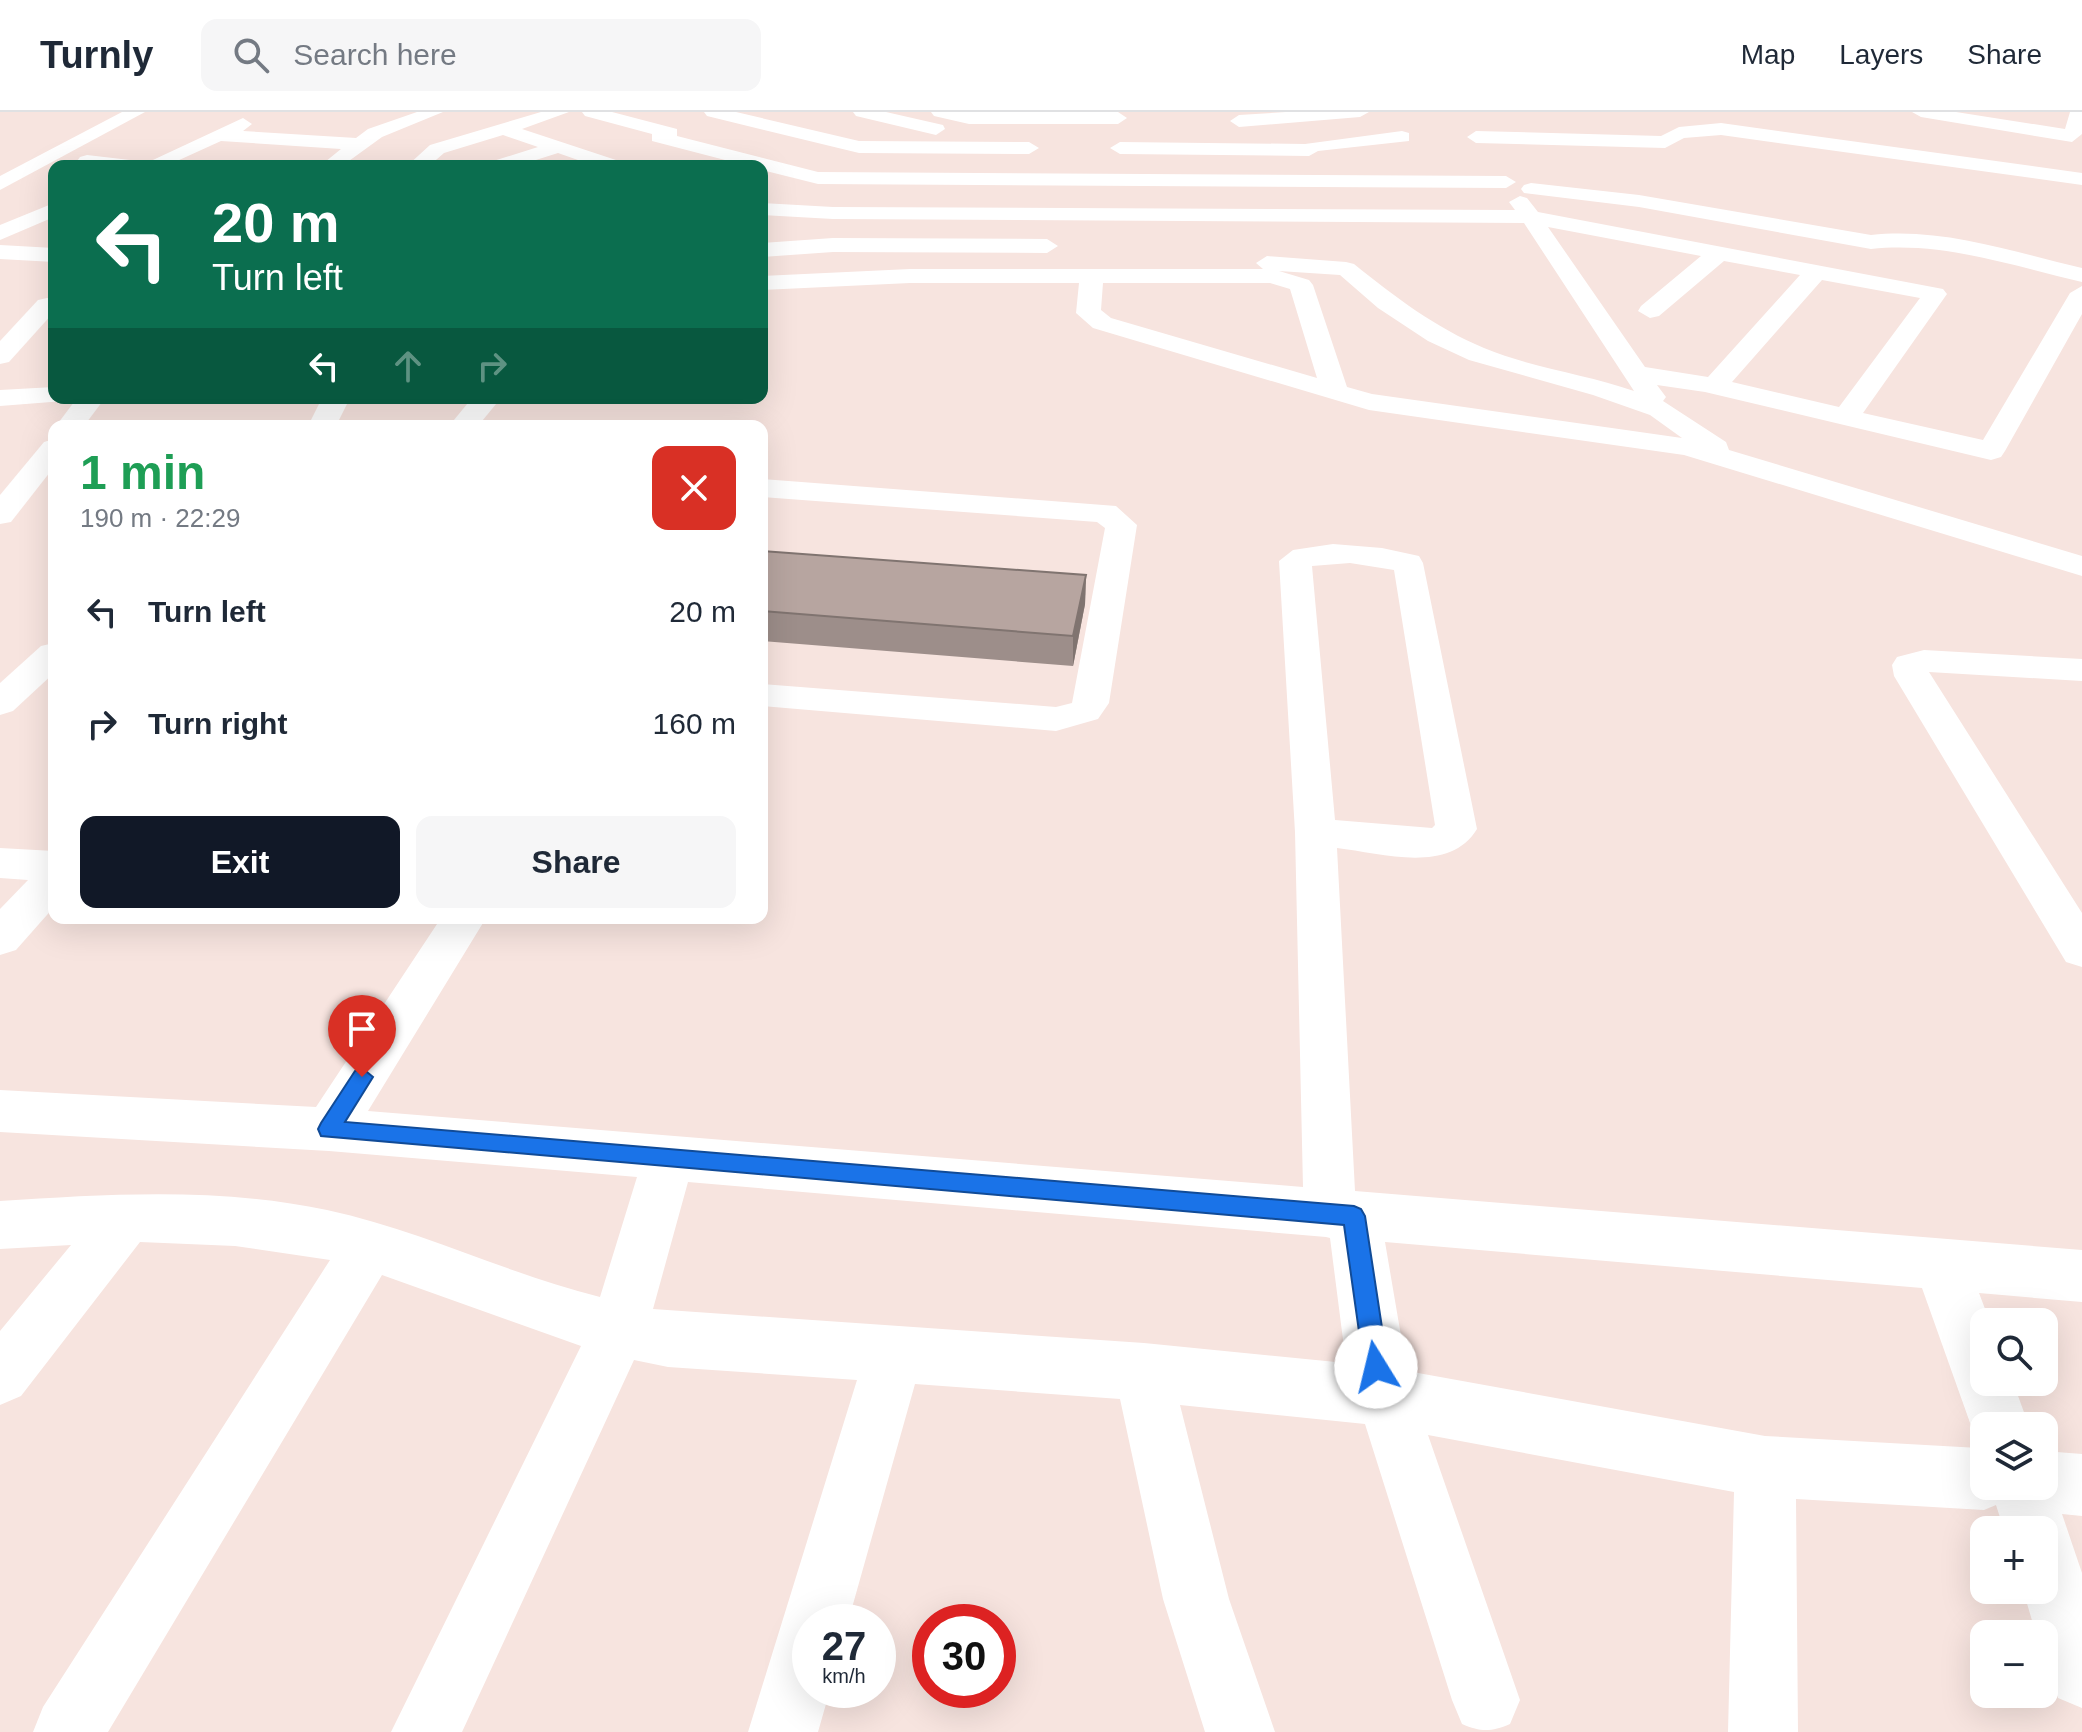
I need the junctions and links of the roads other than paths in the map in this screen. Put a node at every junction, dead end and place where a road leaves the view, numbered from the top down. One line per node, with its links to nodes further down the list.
1 (136, 112): 31 (street)
2 (225, 112): 20 (street)
3 (434, 112): 16 (street)
4 (560, 112): 17 (street)
5 (591, 112): 19 (street)
6 (862, 112): 18 (street)
7 (940, 112): 15 (street)
8 (1360, 112): 21 (street)
9 (1459, 112): 23 (street)
10 (1921, 112): 11 (street)
11 (2079, 112)
12 (719, 113): 19 (street); 26 (street)
13 (361, 115): 16 (street)
14 (1118, 115): 15 (street); 33 (street)
15 (1031, 118): 32 (street)
16 (408, 120): 27 (street)
17 (503, 129): 30 (street); 40 (street)
18 (947, 131)
19 (670, 133): 34 (street)
20 (219, 135): 25 (street); 38 (street)
21 (1212, 135): 33 (street); 35 (street); 50 (street)
22 (1402, 137): 24 (street)
23 (1476, 137): 48 (street); 54 (street)
24 (1368, 141): 35 (street); 52 (street)
25 (294, 142): 27 (street); 36 (street)
26 (843, 143): 32 (street); 46 (street)
27 (360, 144): 39 (street)
28 (127, 145): 37 (street)
29 (26, 147): 31 (street)
30 (558, 147): 41 (street); 42 (street)
31 (65, 148): 53 (street)
32 (1029, 148): 47 (street)
33 (1120, 148): 49 (street)
34 (706, 149): 43 (street); 44 (street)
35 (1309, 150): 51 (street)
36 (268, 158)
37 (90, 160)
38 (163, 160)
39 (338, 160)
40 (424, 160)
41 (516, 160)
42 (597, 160)
43 (687, 160)
44 (748, 160)
45 (768, 165): 46 (street)
46 (778, 168): 47 (street)
47 (1027, 179): 49 (street); 59 (street)
48 (2082, 179)
49 (1122, 180): 50 (street)
50 (1217, 180): 51 (street)
51 (1327, 181): 52 (street); 60 (street)
52 (1390, 181): 54 (street)
53 (0, 184)
54 (1507, 184): 61 (street); 65 (street)
55 (0, 191): 56 (street)
56 (48, 197)
57 (768, 209): 59 (street)
58 (48, 212): 62 (street)
59 (1025, 214): 60 (street)
60 (1346, 216): 61 (street); 73 (street)
61 (1529, 217): 67 (street); 70 (street)
62 (22, 223): 63 (street); 64 (street)
63 (48, 226)
64 (0, 233)
65 (1871, 242): 76 (street); 80 (street)
66 (1518, 243): 67 (street)
67 (1548, 243): 87 (street)
68 (1074, 247): 69 (street)
69 (768, 250)
70 (1722, 251): 75 (street); 83 (street)
71 (0, 252): 74 (street)
72 (1180, 253): 73 (street)
73 (1353, 254): 93 (street)
74 (48, 255)
75 (1817, 271): 80 (street); 88 (street)
76 (2082, 275)
77 (1092, 276): 78 (street); 89 (street); 89 (street)
78 (768, 283)
79 (2082, 293): 94 (street)
80 (1935, 294): 94 (street)
81 (48, 305): 84 (street)
82 (48, 306): 86 (street)
83 (1650, 311)
84 (0, 321)
85 (39, 343): 86 (street)
86 (3, 349)
87 (1636, 374): 88 (street); 93 (street)
88 (1714, 386): 94 (street)
89 (1335, 392): 97 (street)
90 (48, 395): 91 (street)
91 (0, 398)
92 (482, 404): 95 (street)
93 (1660, 409): 97 (street)
94 (1846, 417)
95 (468, 420)
96 (48, 455): 99 (street)
97 (1731, 458): 100 (street)
98 (768, 488): 103 (street)
99 (0, 515)
100 (2082, 566)
101 (48, 659): 104 (street)
102 (2082, 670): 109 (street)
103 (768, 695)
104 (0, 703)
105 (1316, 832): 105 (street); 116 (street)
106 (0, 863): 107 (street)
107 (48, 866)
108 (48, 886): 111 (street)
109 (2069, 910): 112 (street)
110 (460, 924): 114 (street)
111 (0, 938)
112 (2082, 950)
113 (0, 1111): 114 (street)
114 (329, 1129): 115 (street)
115 (668, 1160): 116 (street); 122 (street)
116 (1342, 1215): 120 (street); 126 (street)
117 (128, 1216): 118 (street); 119 (street); 125 (street)
118 (0, 1225)
119 (370, 1246): 122 (street); 137 (street)
120 (1941, 1264): 121 (street); 127 (street)
121 (2082, 1276)
122 (618, 1332): 123 (street); 138 (street)
123 (895, 1352): 124 (street); 133 (street)
124 (1144, 1372): 126 (street); 140 (street)
125 (0, 1376)
126 (1386, 1397): 128 (street); 135 (street)
127 (1994, 1412)
128 (1765, 1467): 129 (street); 141 (street)
129 (1970, 1478)
130 (2058, 1483): 131 (street)
131 (2082, 1485)
132 (2058, 1599): 134 (street)
133 (820, 1604)
134 (2082, 1674)
135 (1486, 1700)
136 (792, 1702): 139 (street)
137 (68, 1732)
138 (426, 1732)
139 (783, 1732)
140 (1240, 1732)
141 (1763, 1732)

